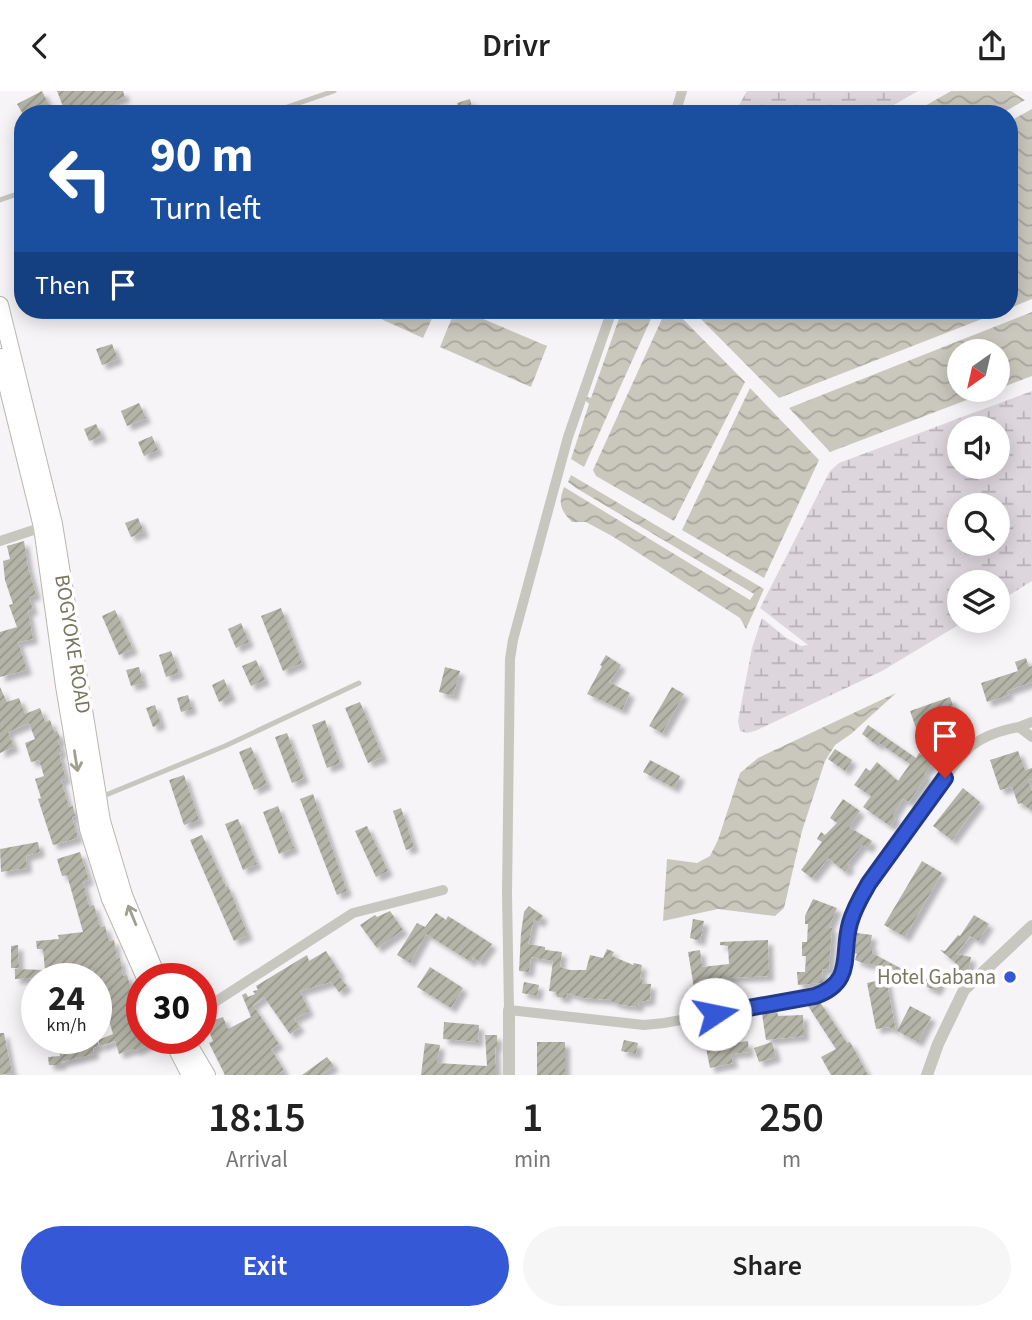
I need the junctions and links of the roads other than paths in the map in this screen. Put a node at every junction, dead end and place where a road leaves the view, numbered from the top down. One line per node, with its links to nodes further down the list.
1 (334, 91): 2 (lane)
2 (293, 105)
3 (0, 305): 6 (main road, BOGYOKE ROAD)
4 (609, 319): 18 (street)
5 (0, 357): 6 (main road, BOGYOKE ROAD)
6 (48, 526): 7 (street); 12 (main road, BOGYOKE ROAD); 15 (main road, BOGYOKE ROAD, one-way to 15)
7 (0, 541)
8 (359, 683): 12 (lane)
9 (1032, 722): 10 (street)
10 (1019, 727): 11 (street); 18 (street)
11 (1032, 737)
12 (98, 798): 16 (main road, BOGYOKE ROAD, one-way to 12)
13 (443, 890): 17 (street)
14 (1032, 926): 24 (street)
15 (138, 963)
16 (152, 963)
17 (217, 1001)
18 (509, 1010): 23 (street)
19 (179, 1054): 21 (main road)
20 (194, 1054): 22 (main road)
21 (190, 1075)
22 (206, 1075)
23 (509, 1075)
24 (927, 1075)

